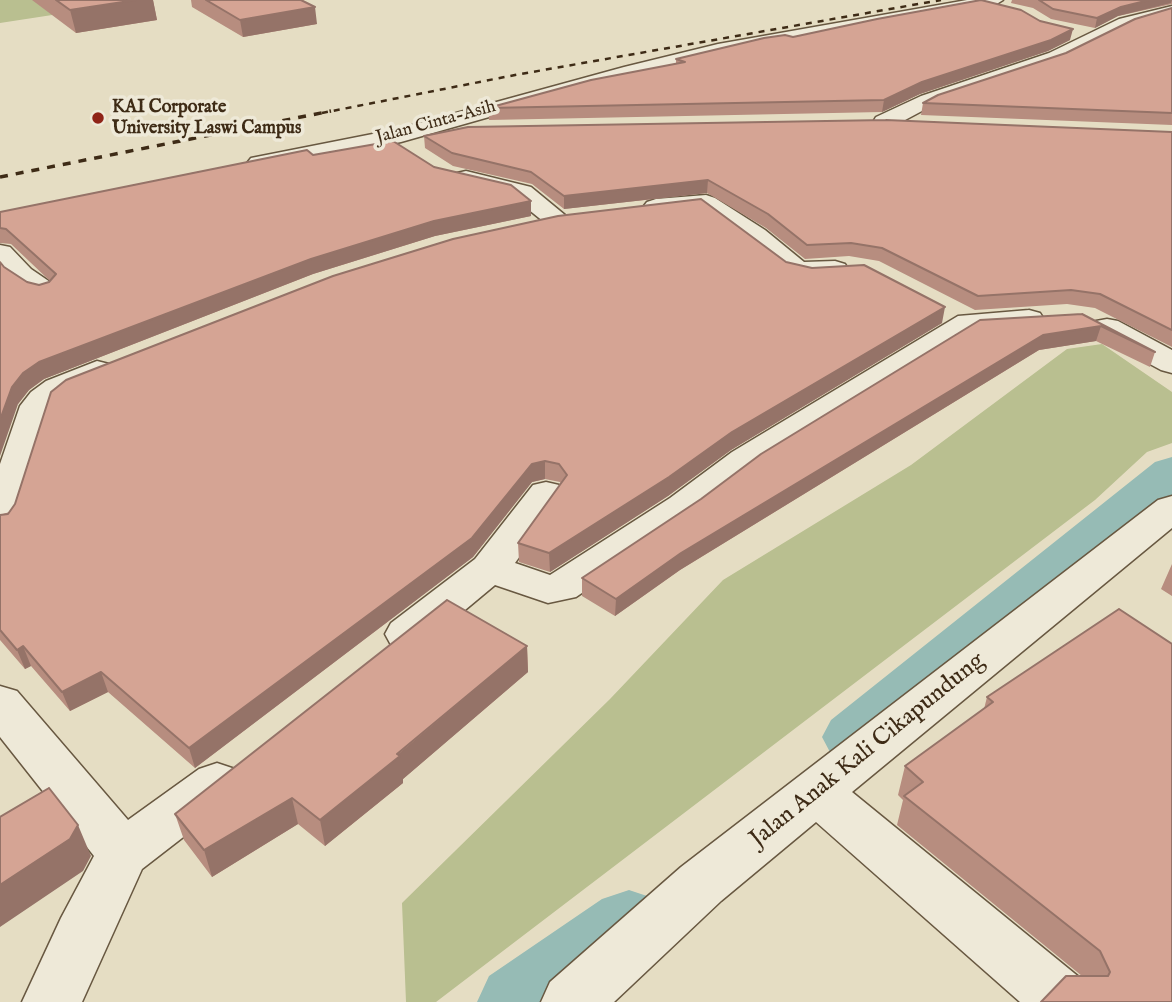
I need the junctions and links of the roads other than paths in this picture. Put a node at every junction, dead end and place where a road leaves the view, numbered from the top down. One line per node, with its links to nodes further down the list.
1 (994, 4): 9 (street, Jalan Cinta-Asih)
2 (1172, 10): 4 (street)
3 (1065, 32): 4 (street)
4 (1095, 36): 6 (street)
5 (859, 122): 6 (street)
6 (884, 122): 7 (street)
7 (934, 123)
8 (507, 128): 9 (street)
9 (401, 143): 10 (street, Jalan Cinta-Asih)
10 (239, 167)
11 (445, 174): 14 (street)
12 (636, 210): 17 (street)
13 (584, 216): 14 (street)
14 (558, 220): 15 (street)
15 (527, 226)
16 (0, 253): 18 (street)
17 (860, 268)
18 (43, 290)
19 (127, 359): 23 (street)
20 (1172, 363): 24 (street)
21 (546, 493): 24 (street)
22 (1172, 508): 28 (street, Jalan Anak Kali Cikapundung)
23 (0, 520)
24 (490, 568): 25 (street)
25 (379, 656)
26 (0, 703): 29 (street)
27 (245, 761): 29 (street)
28 (817, 793): 31 (street, Jalan Anak Kali Cikapundung); 32 (street)
29 (123, 853): 30 (street)
30 (52, 1002)
31 (571, 1002)
32 (1064, 1002)

